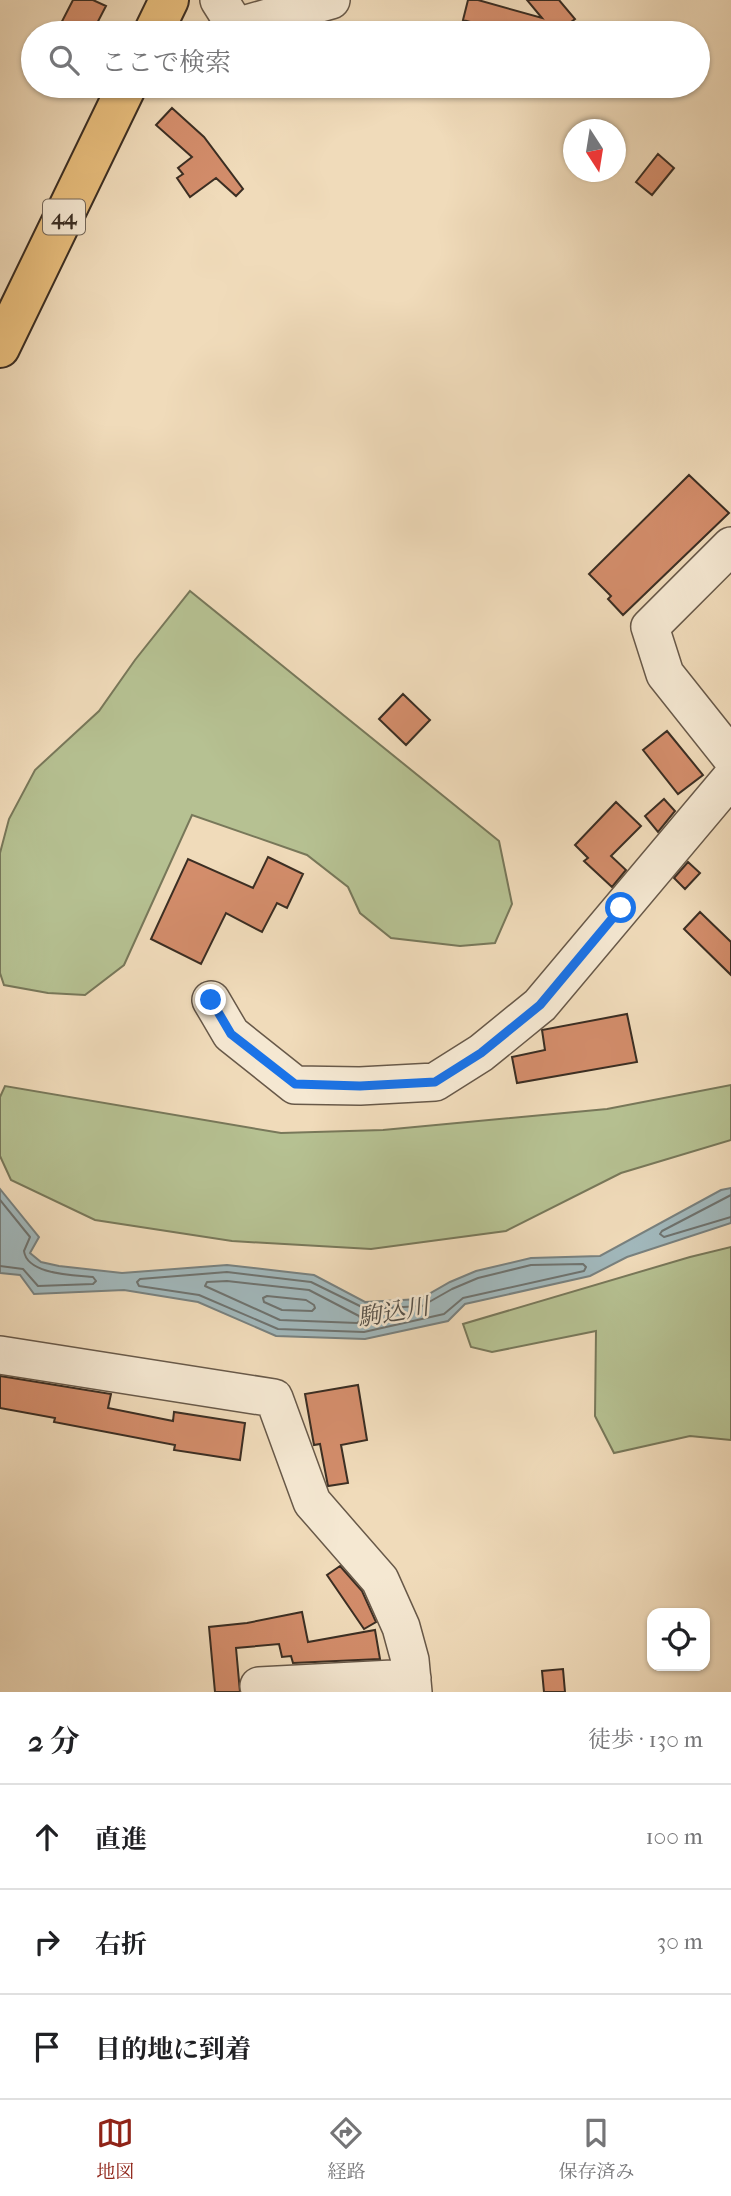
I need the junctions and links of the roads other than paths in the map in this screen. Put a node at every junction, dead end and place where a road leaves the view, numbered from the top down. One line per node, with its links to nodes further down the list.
1 (169, 0): 4 (main road)
2 (219, 0): 5 (street)
3 (331, 0): 6 (street)
4 (159, 21)
5 (232, 21)
6 (257, 21)
7 (121, 98): 8 (main road, 44)
8 (0, 348)
9 (731, 546): 10 (street)
10 (731, 757)
11 (731, 778): 12 (street)
12 (211, 1000)
13 (0, 1355): 14 (street)
14 (412, 1685): 15 (street)
15 (259, 1686)

